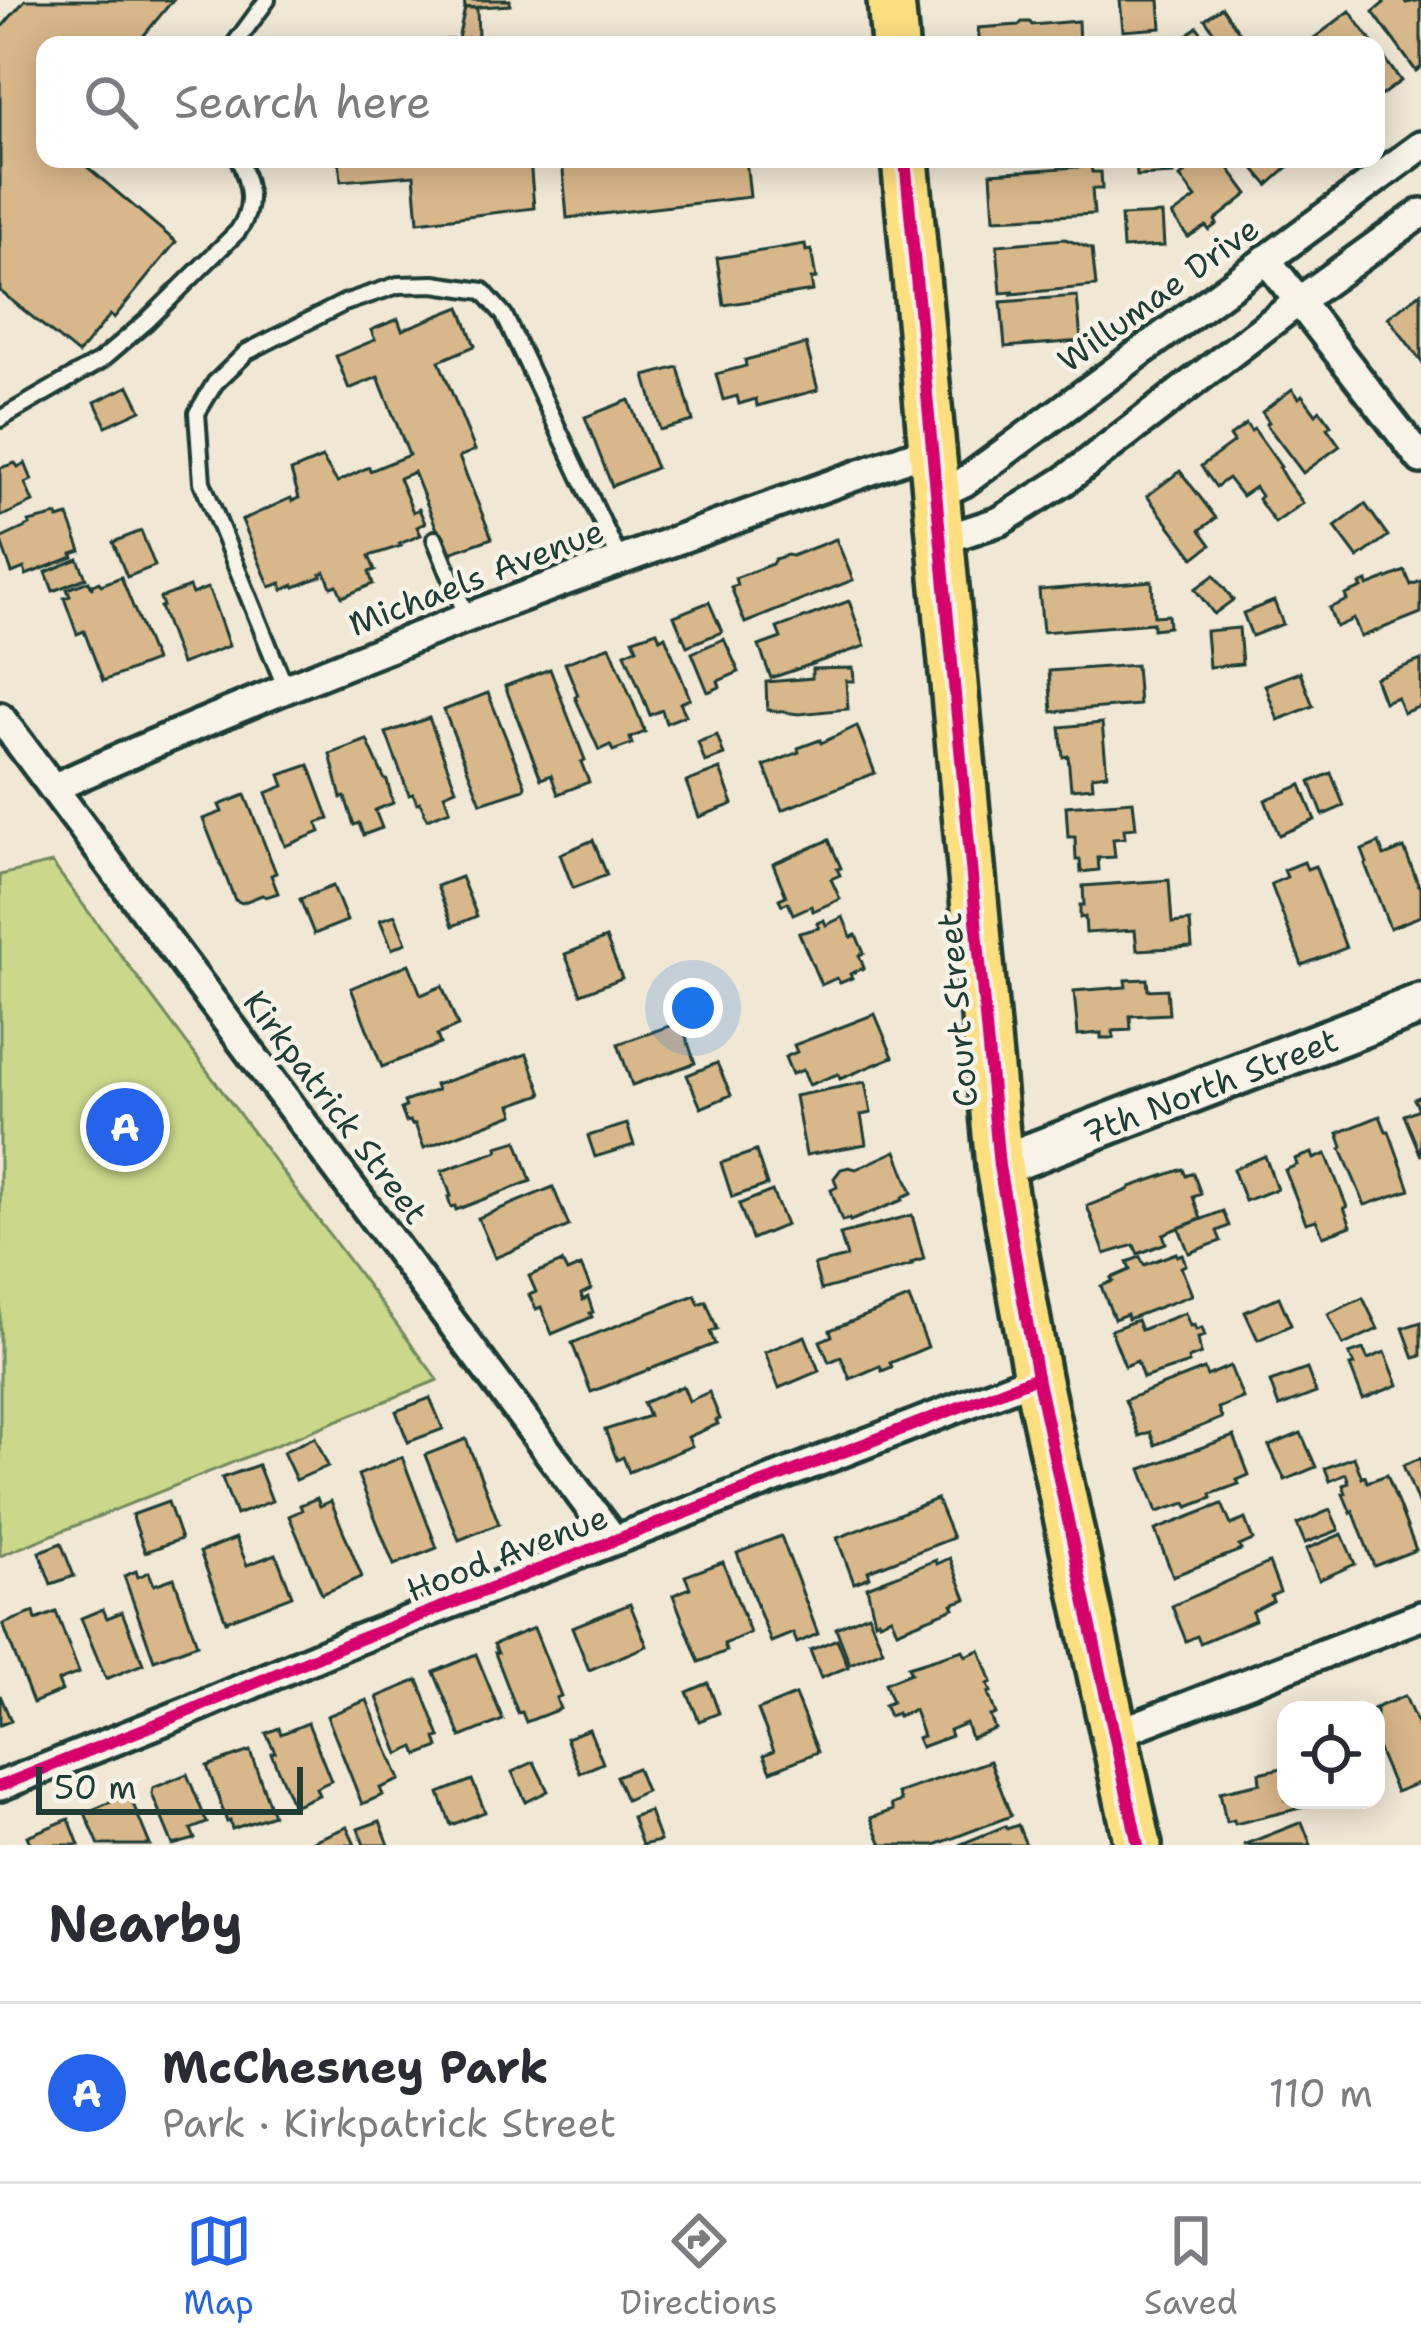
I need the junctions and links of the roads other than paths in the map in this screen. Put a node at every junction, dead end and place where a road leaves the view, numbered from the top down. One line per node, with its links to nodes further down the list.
1 (267, 0): 3 (lane)
2 (891, 0): 4 (main road)
3 (241, 36)
4 (894, 36)
5 (1421, 146): 9 (street, Willumae Drive)
6 (242, 168): 11 (lane)
7 (906, 168): 12 (main road, Court Street)
8 (1421, 213): 10 (street)
9 (1266, 259): 10 (street); 14 (street, Willumae Drive)
10 (1299, 301): 13 (street); 14 (street)
11 (0, 419)
12 (931, 449): 14 (main road, Court Street); 16 (street, Michaels Avenue)
13 (1421, 459)
14 (937, 518): 22 (main road, Court Street)
15 (435, 539): 17 (lane)
16 (620, 560): 17 (street, Michaels Avenue); 18 (lane)
17 (467, 617): 18 (street, Michaels Avenue)
18 (286, 689): 20 (street, Michaels Avenue)
19 (0, 717): 20 (street, Kirkpatrick Street)
20 (53, 788): 24 (street, Kirkpatrick Street)
21 (1421, 1004): 22 (street, 7th North Street)
22 (999, 1166): 23 (main road, Court Street)
23 (1036, 1377): 24 (street, Hood Avenue); 26 (main road, Court Street)
24 (614, 1540): 27 (street, Hood Avenue)
25 (1421, 1616): 26 (street)
26 (1115, 1734): 28 (main road, Court Street)
27 (0, 1786)
28 (1138, 1845)

